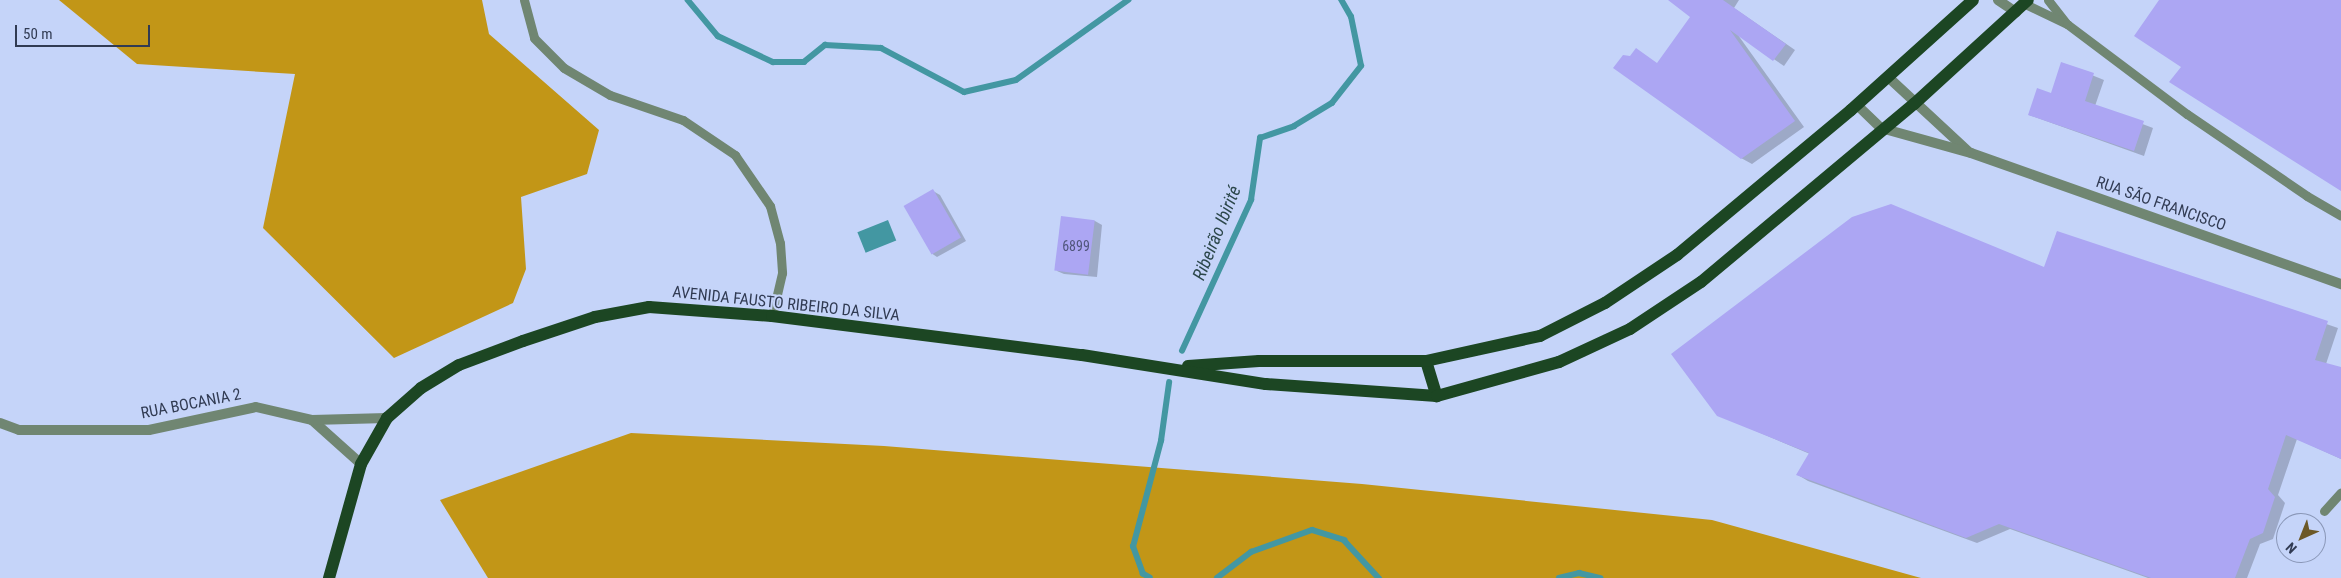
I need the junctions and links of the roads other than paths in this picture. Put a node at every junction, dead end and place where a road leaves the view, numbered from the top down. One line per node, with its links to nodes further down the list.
1 (524, 0): 14 (lane)
2 (1973, 0): 7 (main road)
3 (1998, 0): 5 (street)
4 (2048, 0): 6 (lane)
5 (2023, 5): 6 (lane); 8 (main road)
6 (2067, 24): 12 (lane)
7 (1888, 77): 8 (street, RUA SÃO FRANCISCO); 9 (main road)
8 (1914, 104): 10 (main road); 11 (street, RUA SÃO FRANCISCO)
9 (1857, 105): 10 (street, RUA SÃO FRANCISCO); 15 (main road)
10 (1882, 128): 11 (street, RUA SÃO FRANCISCO); 17 (main road)
11 (1971, 153): 13 (street, RUA SÃO FRANCISCO)
12 (2341, 216)
13 (2341, 284)
14 (772, 316): 16 (main road, AVENIDA FAUSTO RIBEIRO DA SILVA); 18 (main road, AVENIDA FAUSTO RIBEIRO DA SILVA)
15 (1426, 361): 16 (main road); 17 (main road)
16 (1168, 368): 17 (main road)
17 (1437, 396)
18 (386, 418): 19 (street, RUA BOCANIA 2); 21 (main road, AVENIDA FAUSTO RIBEIRO DA SILVA)
19 (312, 420): 20 (street, RUA BOCANIA 2); 21 (street)
20 (0, 423)
21 (361, 464): 24 (main road, AVENIDA FAUSTO RIBEIRO DA SILVA)
22 (2341, 492): 23 (lane)
23 (2324, 510)
24 (329, 578)

